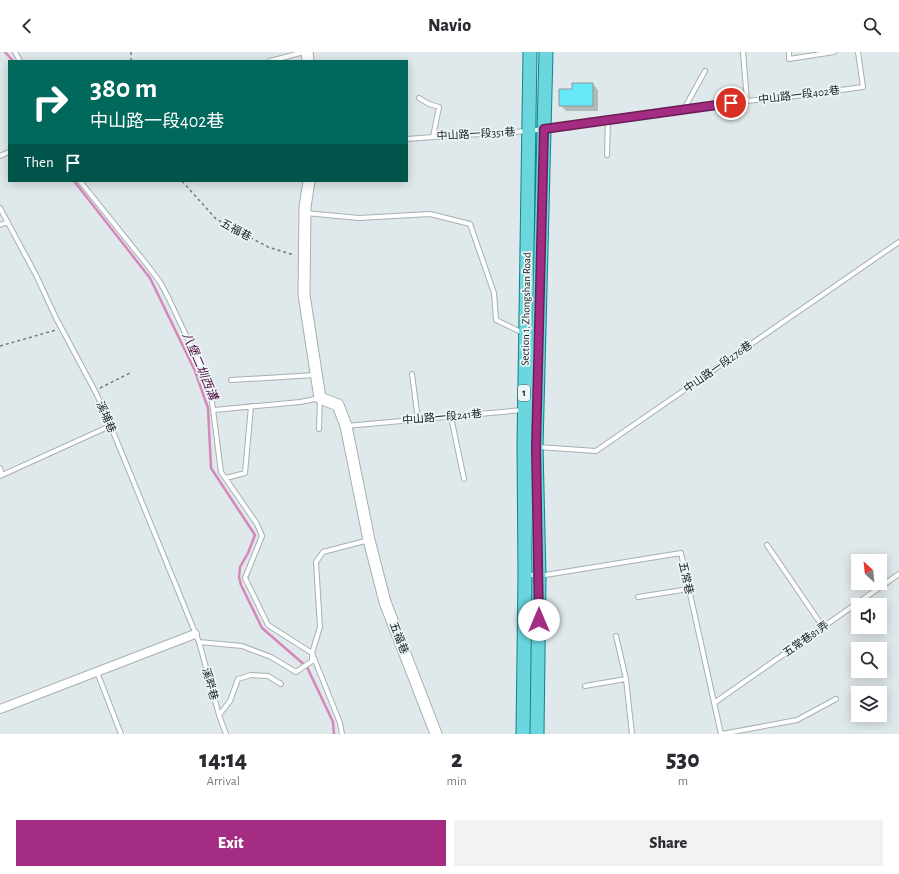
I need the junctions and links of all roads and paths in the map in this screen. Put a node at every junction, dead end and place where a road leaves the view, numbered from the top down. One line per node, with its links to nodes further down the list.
1 (304, 52): 8 (lane)
2 (530, 52): 15 (main road, Section 1, Zhongshan Road / 1)
3 (546, 52): 14 (main road, Section 1, Zhongshan Road / 1)
4 (743, 52): 11 (lane)
5 (788, 52): 6 (lane)
6 (834, 52)
7 (858, 52): 11 (lane, 中山路一段402巷)
8 (274, 60)
9 (705, 71): 12 (lane)
10 (419, 98): 16 (lane)
11 (747, 101): 12 (lane, 中山路一段402巷)
12 (684, 109): 13 (lane, 中山路一段402巷)
13 (608, 119): 14 (lane, 中山路一段402巷); 18 (lane)
14 (544, 129): 15 (lane, 中山路一段351巷); 38 (main road, Section 1, Zhongshan Road / 1)
15 (529, 131): 16 (lane, 中山路一段351巷); 29 (main road, Section 1, Zhongshan Road / 1)
16 (433, 136): 17 (lane, 中山路一段351巷)
17 (408, 139)
18 (607, 155)
19 (81, 182): 39 (lane)
20 (183, 182): 27 (path, 五福巷)
21 (309, 182): 23 (street)
22 (0, 208): 24 (lane, 溪埔巷)
23 (305, 213): 27 (street); 29 (lane)
24 (8, 222): 25 (lane); 28 (lane, 溪埔巷)
25 (0, 225)
26 (899, 242): 46 (lane, 中山路一段276巷)
27 (304, 257): 33 (street)
28 (62, 329): 30 (path); 35 (lane, 溪埔巷)
29 (525, 335): 40 (main road, Section 1, Zhongshan Road / 1)
30 (0, 346)
31 (132, 372): 35 (path)
32 (412, 374): 42 (lane)
33 (317, 375): 34 (lane); 36 (street)
34 (231, 380)
35 (95, 390): 43 (lane, 溪埔巷)
36 (320, 398): 37 (lane); 44 (street, 五福巷); 45 (lane)
37 (251, 406): 39 (lane); 49 (lane)
38 (538, 409): 40 (lane, 中山路一段241巷); 46 (main road, Section 1, Zhongshan Road / 1)
39 (214, 410): 49 (lane)
40 (524, 410): 41 (lane, 中山路一段241巷); 46 (main road, Section 1, Zhongshan Road / 1)
41 (451, 417): 42 (lane, 中山路一段241巷); 50 (lane)
42 (418, 420): 44 (lane, 中山路一段241巷)
43 (110, 426): 48 (lane); 59 (lane, 溪埔巷)
44 (346, 426): 51 (street, 五福巷)
45 (319, 429)
46 (530, 446): 53 (main road, Section 1, Zhongshan Road / 1); 55 (main road, Section 1, Zhongshan Road / 1)
47 (0, 468): 48 (lane)
48 (1, 476)
49 (226, 478): 62 (lane)
50 (464, 479)
51 (369, 540): 62 (lane); 74 (street, 五福巷)
52 (767, 545): 58 (lane)
53 (525, 574): 55 (lane, 五常巷); 75 (main road, Section 1, Zhongshan Road / 1)
54 (899, 574): 58 (lane, 五常巷81弄)
55 (539, 576): 56 (lane, 五常巷); 76 (main road, Section 1, Zhongshan Road / 1)
56 (689, 589): 57 (lane); 68 (lane, 五常巷)
57 (638, 597)
58 (823, 627): 68 (lane, 五常巷81弄)
59 (195, 634): 61 (lane, 溪畔巷); 63 (street)
60 (616, 636): 64 (lane)
61 (199, 642): 62 (lane); 70 (lane, 溪畔巷)
62 (312, 654): 73 (lane)
63 (96, 671): 69 (street); 71 (lane)
64 (626, 679): 66 (lane); 77 (lane)
65 (281, 684): 70 (lane)
66 (585, 686)
67 (836, 700): 78 (lane)
68 (714, 703): 78 (lane, 五常巷)
69 (0, 709)
70 (219, 716): 72 (lane, 溪畔巷)
71 (121, 734)
72 (226, 734)
73 (342, 734)
74 (436, 734)
75 (524, 734)
76 (537, 734)
77 (632, 734)
78 (722, 734)

